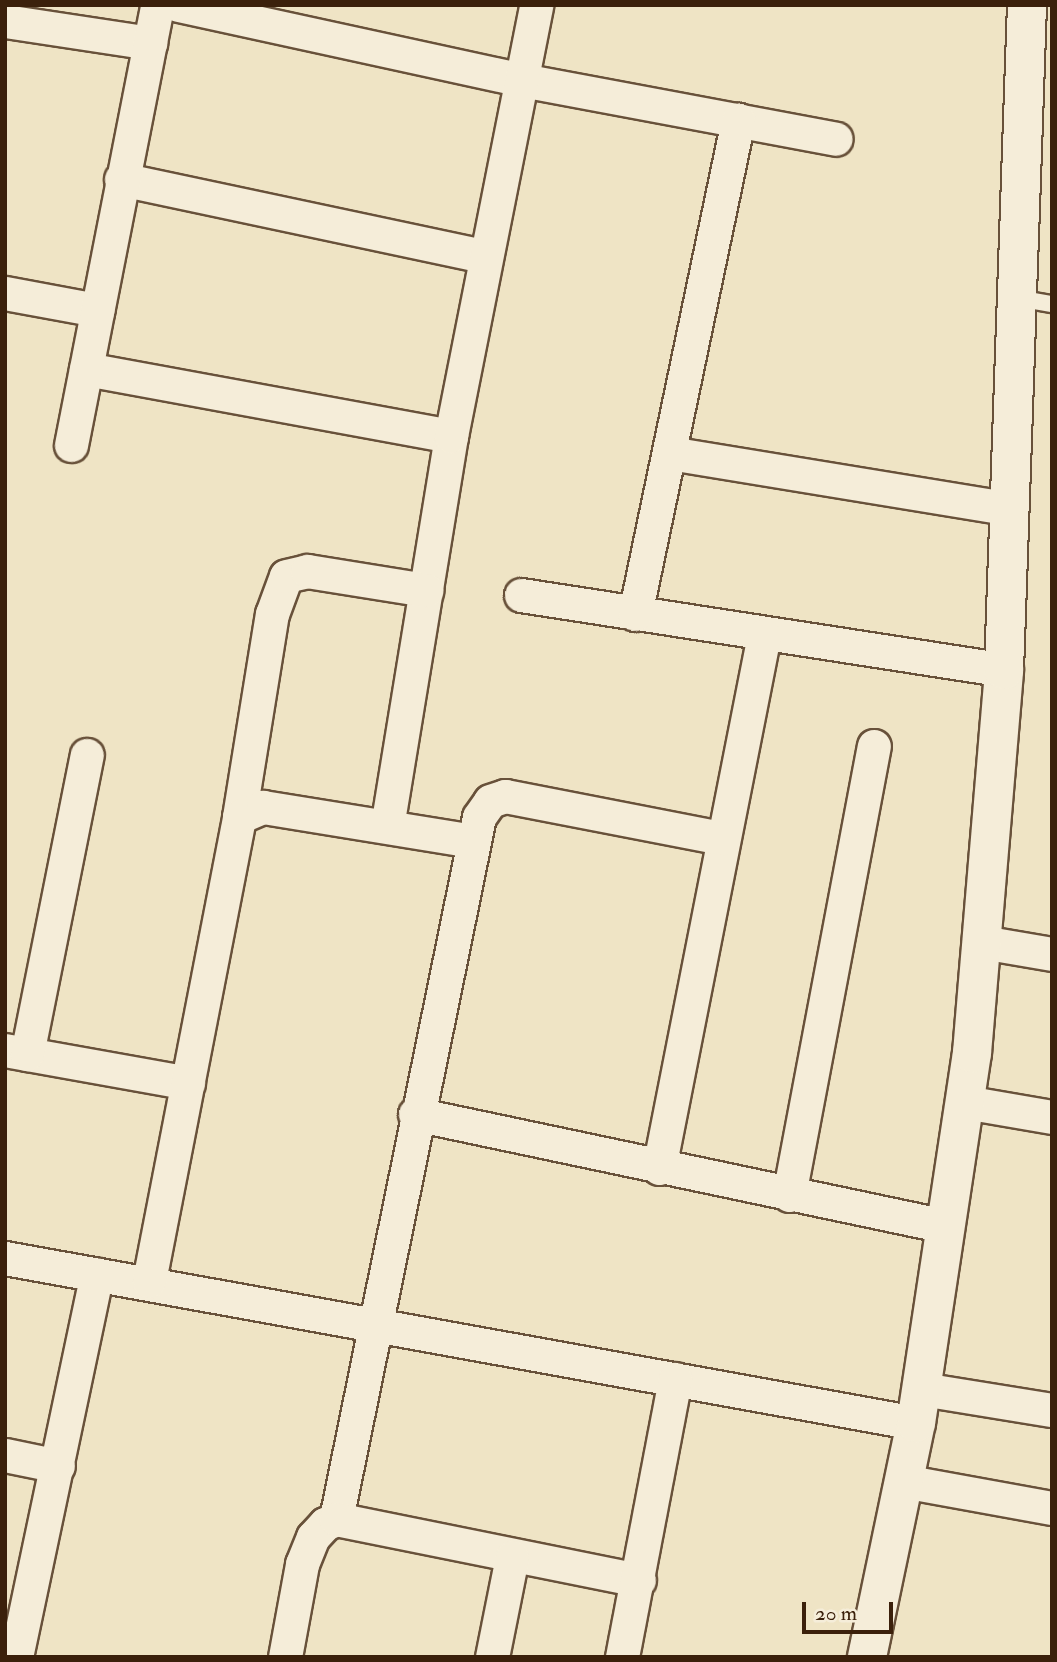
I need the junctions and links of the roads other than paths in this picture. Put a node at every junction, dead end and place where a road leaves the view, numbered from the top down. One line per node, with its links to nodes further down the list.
1 (157, 5): 6 (street)
2 (178, 5): 7 (street)
3 (536, 5): 7 (street)
4 (1027, 5): 13 (street)
5 (5, 21): 6 (street)
6 (150, 43): 10 (street)
7 (522, 80): 8 (street); 11 (street)
8 (738, 120): 9 (street); 18 (street)
9 (836, 139)
10 (121, 179): 11 (street); 14 (street)
11 (483, 256): 16 (street)
12 (5, 293): 14 (street)
13 (1034, 301): 19 (street)
14 (97, 310): 15 (street)
15 (86, 369): 16 (street); 17 (street)
16 (451, 436): 20 (street)
17 (71, 445)
18 (669, 453): 19 (street); 22 (street)
19 (1010, 509): 24 (street)
20 (426, 590): 27 (street); 28 (street)
21 (521, 595): 22 (street)
22 (635, 614): 23 (street)
23 (764, 635): 24 (street); 29 (street)
24 (1004, 670): 31 (street)
25 (874, 746): 39 (street)
26 (87, 755): 33 (street)
27 (239, 817): 28 (street); 34 (street)
28 (387, 827): 30 (street)
29 (722, 838): 30 (street); 38 (street)
30 (472, 841): 36 (street)
31 (982, 942): 32 (street); 35 (street)
32 (1052, 954)
33 (16, 1052): 34 (street)
34 (188, 1083): 43 (street)
35 (965, 1102): 37 (street); 40 (street)
36 (415, 1114): 38 (street); 44 (street)
37 (1052, 1117)
38 (659, 1167): 39 (street)
39 (789, 1195): 40 (street)
40 (945, 1226): 46 (street)
41 (5, 1258): 42 (street)
42 (97, 1274): 43 (street); 49 (street)
43 (149, 1281): 44 (street)
44 (378, 1326): 45 (street); 52 (street)
45 (675, 1379): 46 (street); 54 (street)
46 (919, 1406): 47 (street); 50 (street)
47 (1052, 1410)
48 (5, 1455): 49 (street)
49 (58, 1466): 55 (street)
50 (903, 1480): 51 (street); 59 (street)
51 (1052, 1508)
52 (336, 1519): 53 (street); 56 (street)
53 (512, 1557): 54 (street); 57 (street)
54 (639, 1580): 58 (street)
55 (21, 1656)
56 (285, 1657)
57 (492, 1657)
58 (622, 1657)
59 (866, 1657)

